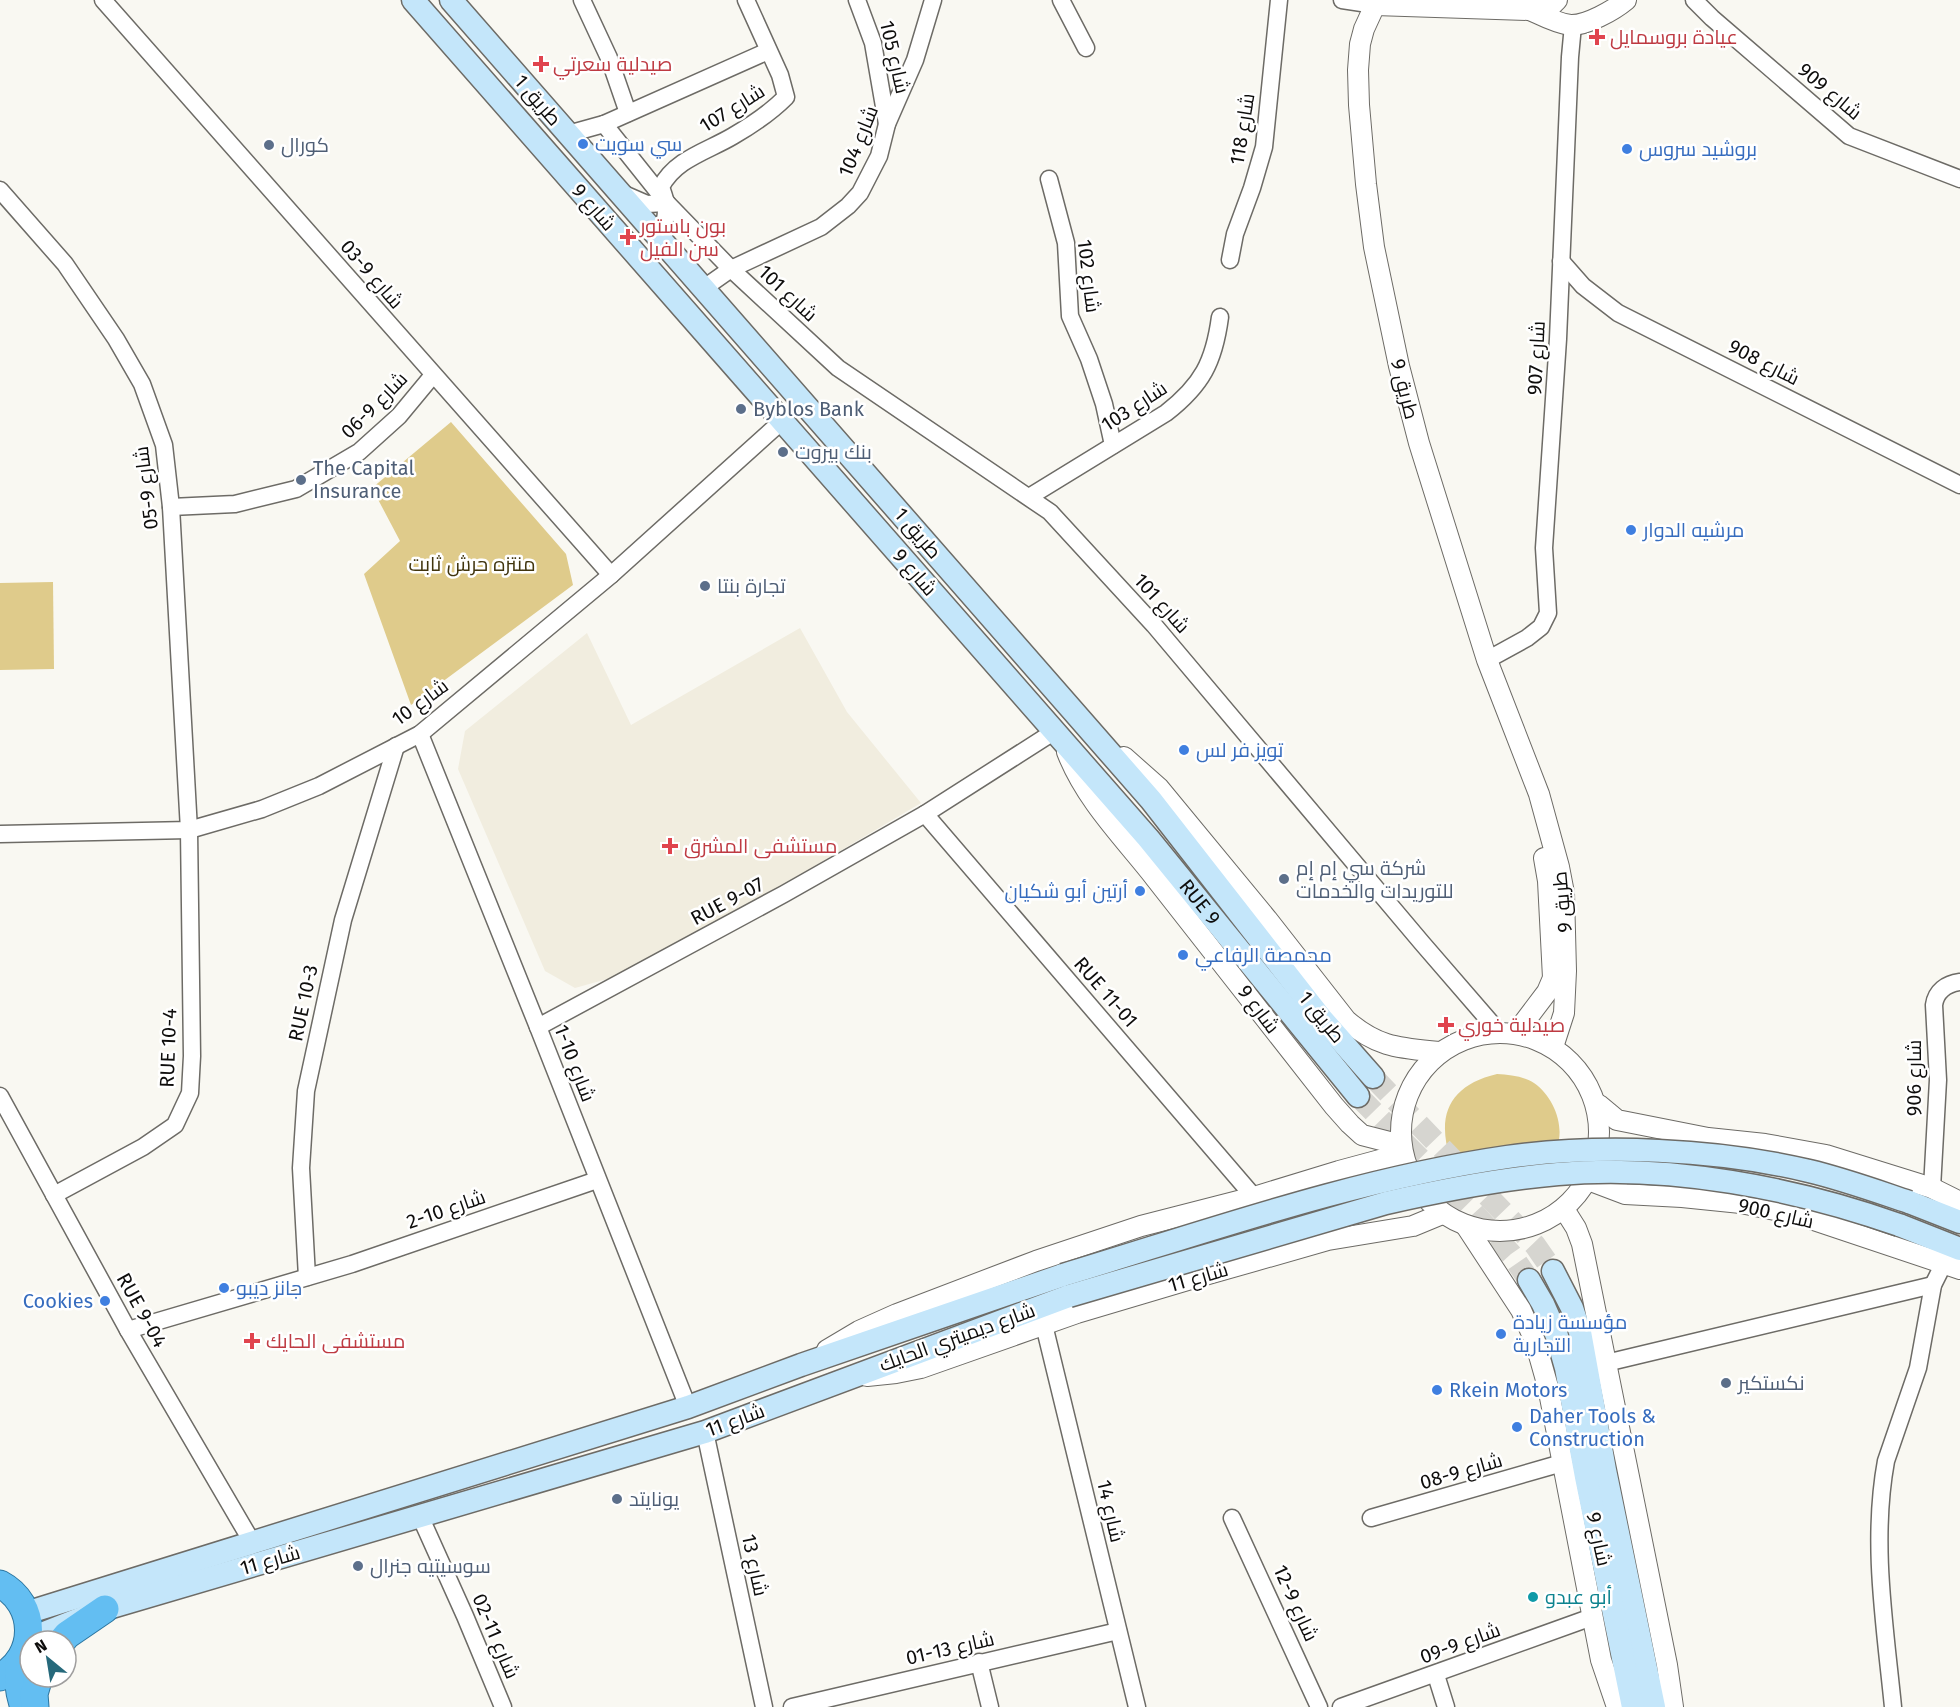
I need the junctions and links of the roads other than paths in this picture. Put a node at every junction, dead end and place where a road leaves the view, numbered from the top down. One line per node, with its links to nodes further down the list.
1 (103, 0): 34 (street, شارع 9-03)
2 (413, 0): 35 (main road, شارع 9)
3 (451, 0): 22 (main road, طريق 1)
4 (582, 0): 19 (street)
5 (746, 0): 18 (street, شارع 107)
6 (857, 0): 21 (street, شارع 105)
7 (933, 0): 21 (street, شارع 104)
8 (1061, 0): 17 (street)
9 (1279, 0): 29 (street, شارع 118)
10 (1342, 0): 14 (street)
11 (1557, 0): 15 (street)
12 (1626, 0): 16 (street)
13 (1694, 0): 24 (street, شارع 909)
14 (1375, 5): 15 (street); 41 (street, طريق 9)
15 (1530, 10): 16 (street)
16 (1573, 25): 30 (street, شارع 907)
17 (1086, 48)
18 (768, 51): 19 (street); 27 (street, شارع 107)
19 (628, 113): 20 (street)
20 (604, 124): 22 (street); 27 (street, شارع 101)
21 (887, 124): 31 (street, شارع 104)
22 (568, 134): 26 (main road, طريق 1)
23 (1049, 179): 36 (street, شارع 102)
24 (1960, 179)
25 (0, 190): 39 (street, شارع 9-05)
26 (619, 192): 27 (street); 28 (main road, طريق 1)
27 (667, 203): 28 (street, شارع 107); 31 (street, شارع 101)
28 (666, 245): 32 (main road, طريق 1)
29 (1230, 261)
30 (1561, 261): 37 (street, شارع 908); 41 (street, شارع 907)
31 (731, 269): 32 (street, شارع 104); 38 (street, شارع 101)
32 (704, 288): 42 (main road, طريق 1)
33 (1220, 317): 36 (street, شارع 103)
34 (434, 375): 39 (street, شارع 9-06); 40 (street, شارع 9-03)
35 (782, 421): 40 (street, شارع 10); 44 (main road, شارع 9)
36 (1113, 445): 38 (street, شارع 103)
37 (1960, 485)
38 (1029, 497): 52 (street, شارع 101)
39 (171, 507): 48 (street, شارع 9-05)
40 (611, 575): 43 (street, شارع 10)
41 (1486, 660): 46 (street, طريق 9)
42 (1083, 720): 54 (street); 55 (main road, طريق 1)
43 (420, 734): 45 (street, شارع 10); 51 (street, شارع 10-1)
44 (1059, 735): 47 (street, RUE 9-07); 57 (main road, RUE 9); 59 (street, شارع 9)
45 (396, 746): 48 (street, شارع 10); 72 (street, RUE 10-3)
46 (1525, 761): 52 (street, طريق 9); 53 (street, طريق 9)
47 (925, 814): 51 (street, RUE 9-07); 64 (street, RUE 11-01)
48 (189, 830): 49 (street, شارع 10); 63 (street, RUE 10-4)
49 (0, 834)
50 (1960, 982): 62 (street, شارع 906)
51 (538, 1027): 60 (street, شارع 10-1)
52 (1508, 1032): 53 (street); 54 (street)
53 (1553, 1047): 58 (street)
54 (1440, 1052): 59 (street)
55 (1372, 1077)
56 (0, 1096): 63 (street, RUE 9-04)
57 (1358, 1096)
58 (1599, 1105): 61 (street); 62 (street)
59 (1401, 1150): 64 (street, شارع 11); 67 (street)
60 (597, 1180): 72 (street, شارع 10-2); 81 (street, شارع 10-1)
61 (1588, 1180): 66 (street); 70 (street, شارع 900)
62 (1932, 1188): 65 (street)
63 (54, 1195): 77 (street, RUE 9-04)
64 (1254, 1197): 79 (street, شارع 11)
65 (1960, 1202)
66 (1564, 1209): 69 (street); 78 (street)
67 (1442, 1214): 69 (street); 76 (street, شارع 11)
68 (1960, 1222): 75 (main road, bridge)
69 (1466, 1226): 83 (street)
70 (1955, 1260): 74 (street); 75 (main road, bridge)
71 (1553, 1271): 112 (main road)
72 (307, 1277): 77 (street, شارع 10-2)
73 (1529, 1280): 111 (main road, شارع 9)
74 (1933, 1284): 78 (street); 114 (street)
75 (1066, 1286): 79 (main road, شارع 11); 80 (main road, شارع ديميتري الحايك)
76 (1044, 1325): 80 (street, شارع 11); 95 (street, شارع 14)
77 (128, 1330): 87 (street, RUE 9-04)
78 (1606, 1363): 113 (street)
79 (801, 1365): 81 (main road, شارع 11)
80 (846, 1378): 82 (main road, شارع 11)
81 (688, 1407): 87 (main road, شارع 11)
82 (705, 1432): 84 (main road, شارع 11); 103 (street, شارع 13)
83 (1562, 1463): 86 (street, شارع 9-08); 90 (street)
84 (420, 1516): 89 (main road, شارع 11); 102 (street, شارع 11-02)
85 (1232, 1518): 107 (street, شارع 9-12)
86 (1371, 1518)
87 (252, 1542): 93 (main road, شارع 11)
88 (0, 1584): 91 (highway)
89 (105, 1609): 92 (main road, شارع 11); 94 (highway)
90 (1592, 1617): 97 (street, شارع 9-09); 110 (street)
91 (20, 1629)
92 (68, 1629)
93 (73, 1629)
94 (76, 1629)
95 (1118, 1631): 96 (street, شارع 13-01); 106 (street, شارع 14)
96 (980, 1662): 104 (street, شارع 13-01); 105 (street)
97 (1436, 1674): 108 (street, شارع 9-09); 109 (street)
98 (20, 1689): 100 (highway)
99 (33, 1689): 101 (highway)
100 (24, 1707)
101 (34, 1707)
102 (503, 1707)
103 (764, 1707)
104 (792, 1707)
105 (990, 1707)
106 (1137, 1707)
107 (1319, 1707)
108 (1341, 1707)
109 (1446, 1707)
110 (1617, 1707)
111 (1633, 1707)
112 (1654, 1707)
113 (1673, 1707)
114 (1893, 1707)

